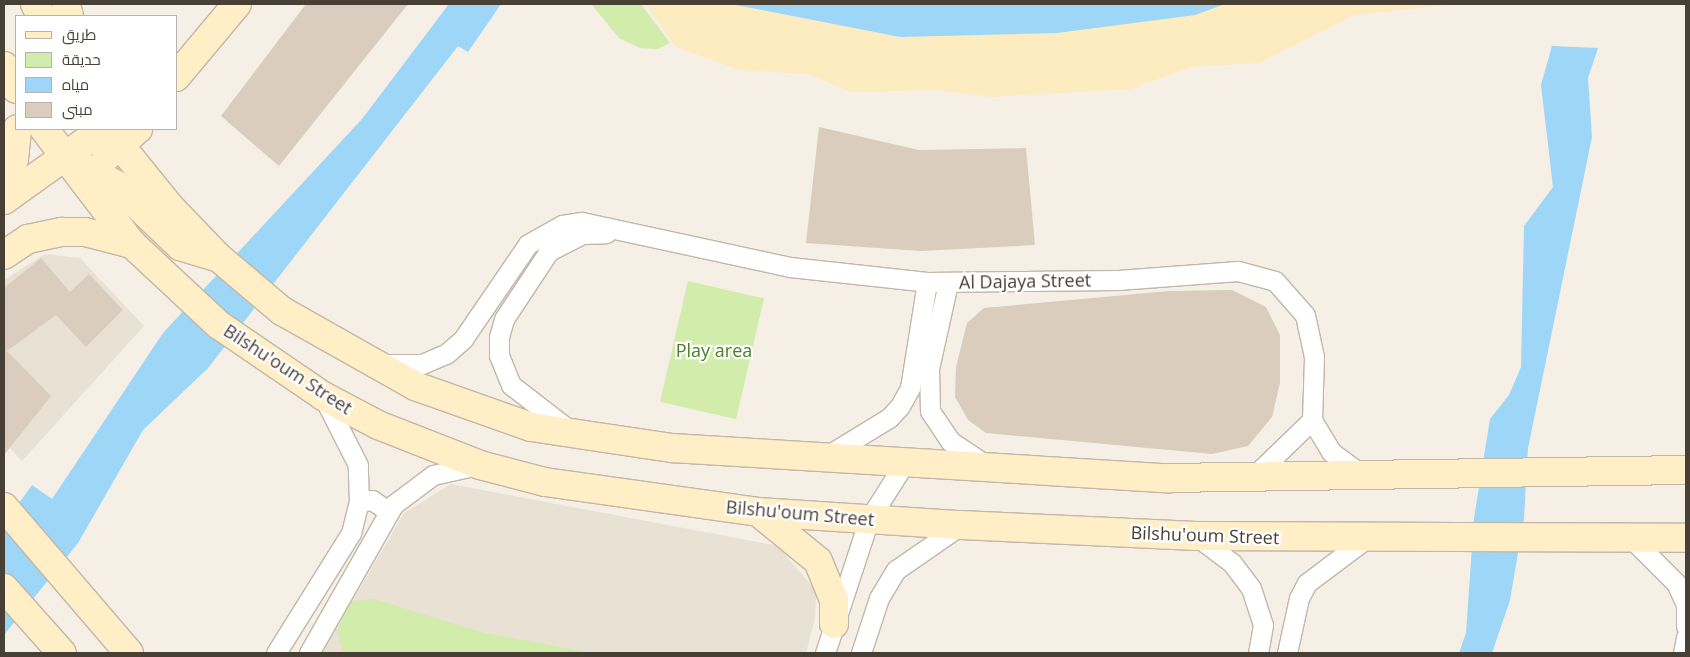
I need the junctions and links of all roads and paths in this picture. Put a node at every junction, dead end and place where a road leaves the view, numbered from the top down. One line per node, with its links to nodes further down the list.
1 (237, 4): 3 (main road)
2 (4, 66): 4 (main road)
3 (179, 75)
4 (15, 87)
5 (17, 130): 10 (main road)
6 (45, 130): 8 (main road, Bilshu'oum Street)
7 (117, 132): 8 (main road); 9 (main road); 16 (main road)
8 (63, 157): 9 (main road); 11 (main road); 12 (main road, Bilshu'oum Street)
9 (99, 173): 12 (main road); 16 (main road)
10 (4, 184)
11 (4, 200)
12 (106, 214): 14 (main road, Bilshu'oum Street)
13 (627, 231): 17 (street, Al Dajaya Street); 19 (street, Al Dajaya Street); 22 (street, Al Dajaya Street)
14 (132, 244): 15 (main road); 20 (main road, Bilshu'oum Street)
15 (4, 255)
16 (218, 257): 19 (main road)
17 (927, 282): 18 (street, Al Dajaya Street); 23 (street)
18 (948, 283): 21 (street, Al Dajaya Street); 26 (street)
19 (368, 363): 22 (main road)
20 (323, 396): 25 (main road, Bilshu'oum Street); 30 (street)
21 (1312, 420): 28 (street); 29 (street)
22 (578, 434): 23 (main road)
23 (824, 458): 24 (main road)
24 (904, 464): 26 (main road); 34 (street)
25 (480, 465): 32 (street); 33 (main road, Bilshu'oum Street)
26 (992, 469): 29 (main road)
27 (1686, 470): 28 (main road)
28 (1365, 477): 29 (main road)
29 (1253, 478)
30 (359, 502): 32 (street); 46 (street)
31 (4, 507): 45 (main road)
32 (390, 512): 47 (street)
33 (758, 512): 34 (main road, Bilshu'oum Street); 41 (main road)
34 (869, 519): 35 (main road, Bilshu'oum Street); 41 (street)
35 (961, 525): 36 (main road, Bilshu'oum Street); 49 (street)
36 (1196, 536): 37 (main road, Bilshu'oum Street); 50 (street)
37 (1367, 538): 39 (main road, Bilshu'oum Street); 51 (street)
38 (1686, 538): 39 (main road, Bilshu'oum Street)
39 (1619, 539): 42 (street)
40 (4, 588): 44 (main road)
41 (834, 624): 48 (street)
42 (1686, 626)
43 (1686, 637): 52 (street)
44 (61, 652)
45 (129, 653)
46 (276, 653)
47 (309, 653)
48 (825, 653)
49 (861, 653)
50 (1258, 653)
51 (1286, 653)
52 (1684, 653)

